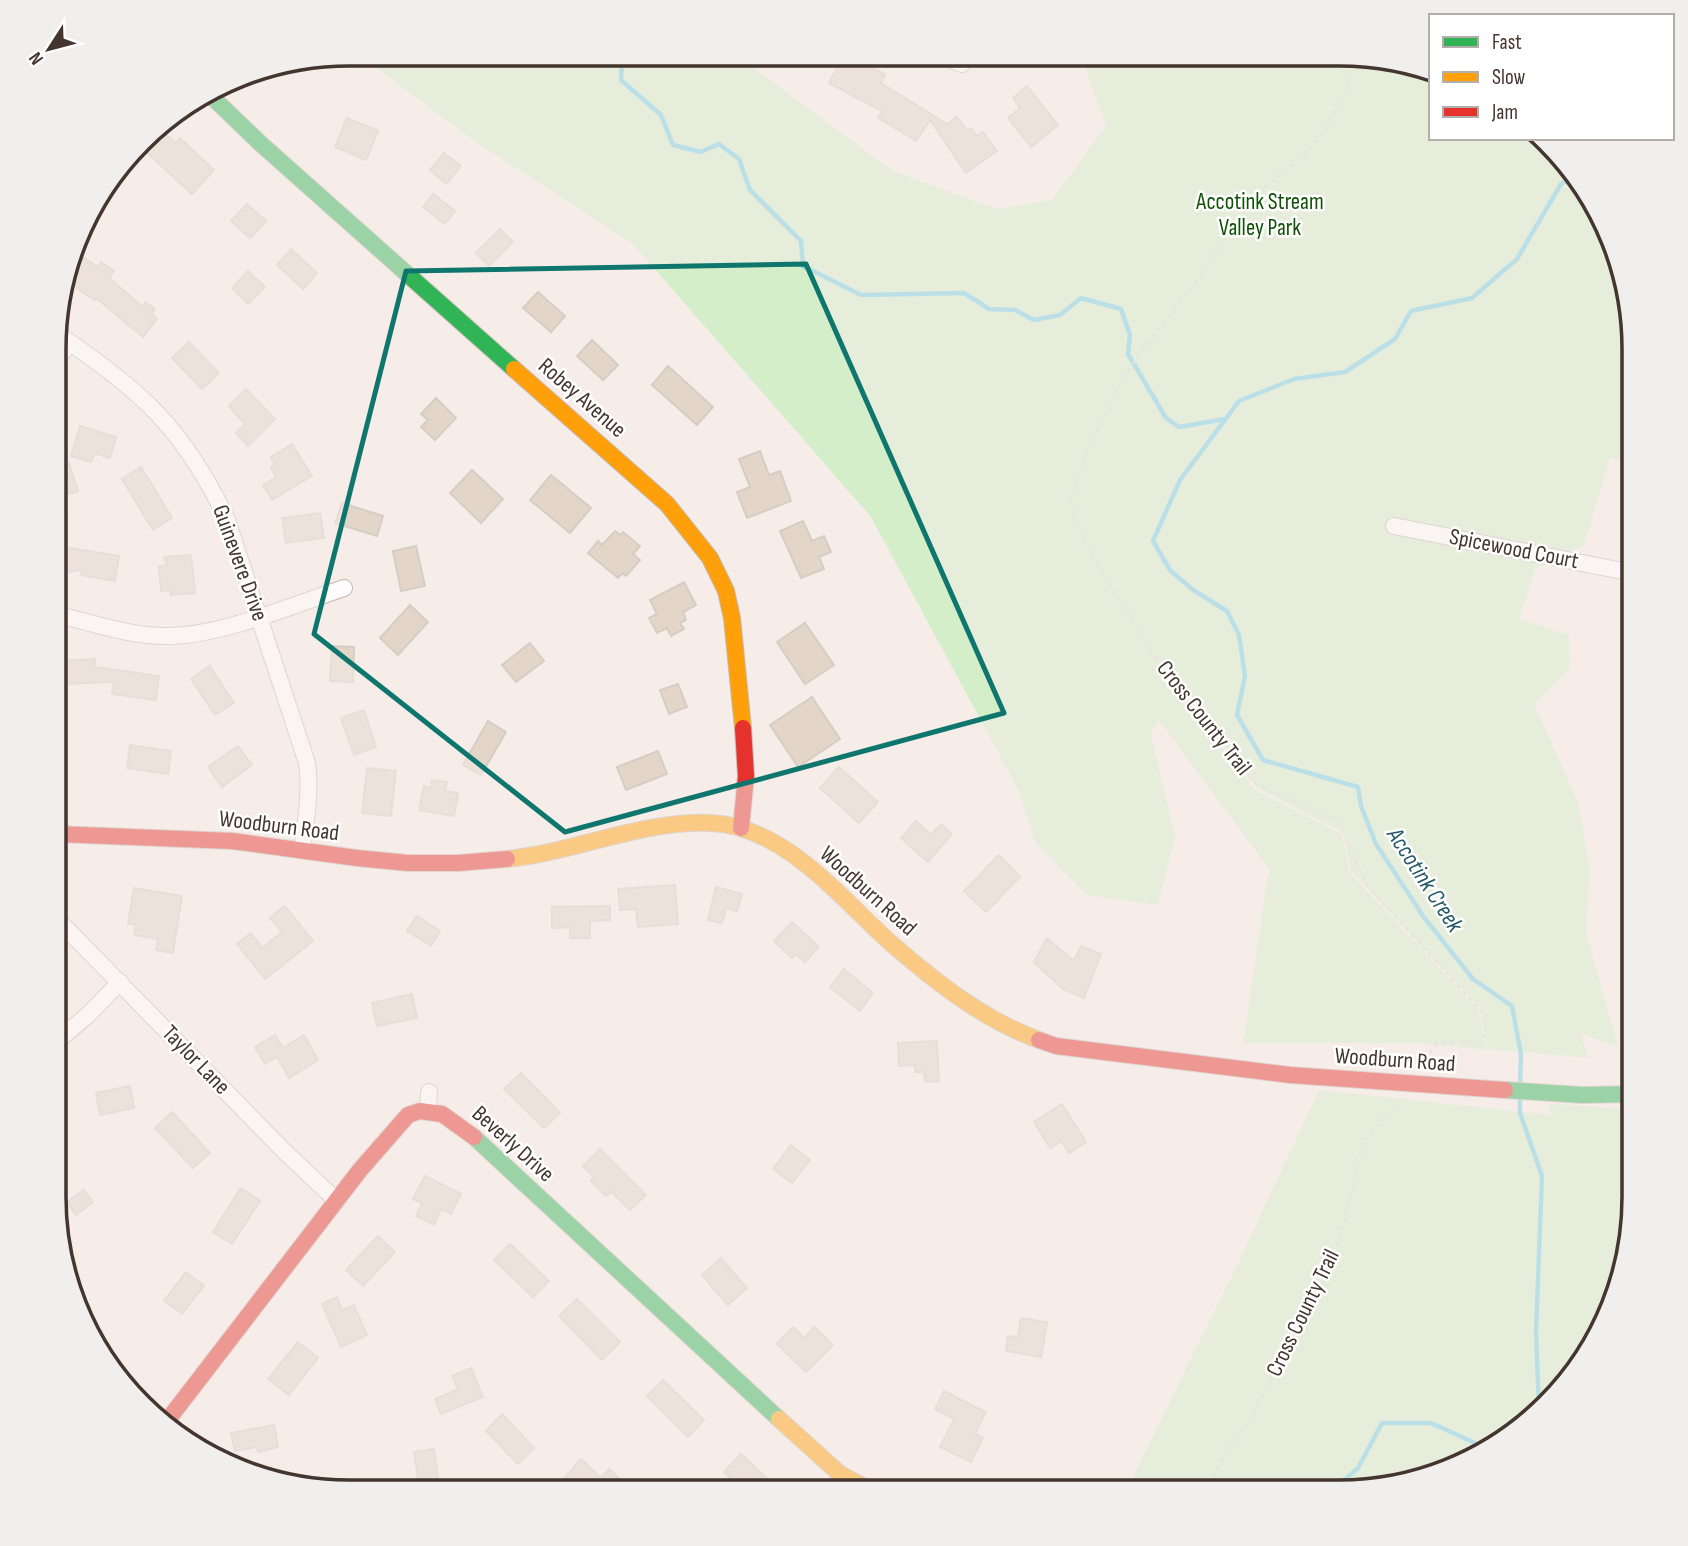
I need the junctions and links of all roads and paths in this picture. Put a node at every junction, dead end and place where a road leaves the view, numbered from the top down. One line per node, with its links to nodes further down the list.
1 (1351, 67): 15 (path, Cross County Trail)
2 (215, 100): 9 (street, Robey Avenue)
3 (66, 340): 7 (street, Guinevere Drive)
4 (1394, 526): 5 (street, Spicewood Court)
5 (1622, 571)
6 (344, 588): 7 (street)
7 (259, 616): 8 (street); 11 (street, Guinevere Drive)
8 (66, 617)
9 (741, 828): 11 (street, Woodburn Road); 15 (street, Woodburn Road)
10 (66, 834): 11 (street, Woodburn Road)
11 (302, 850)
12 (66, 927): 13 (street, Taylor Lane)
13 (120, 982): 14 (street); 17 (street, Taylor Lane)
14 (66, 1034)
15 (1413, 1085): 16 (street, Woodburn Road); 20 (path, Cross County Trail)
16 (1622, 1094)
17 (337, 1201): 18 (street, Beverly Drive); 19 (street, Beverly Drive)
18 (171, 1416)
19 (851, 1480)
20 (1210, 1480)

